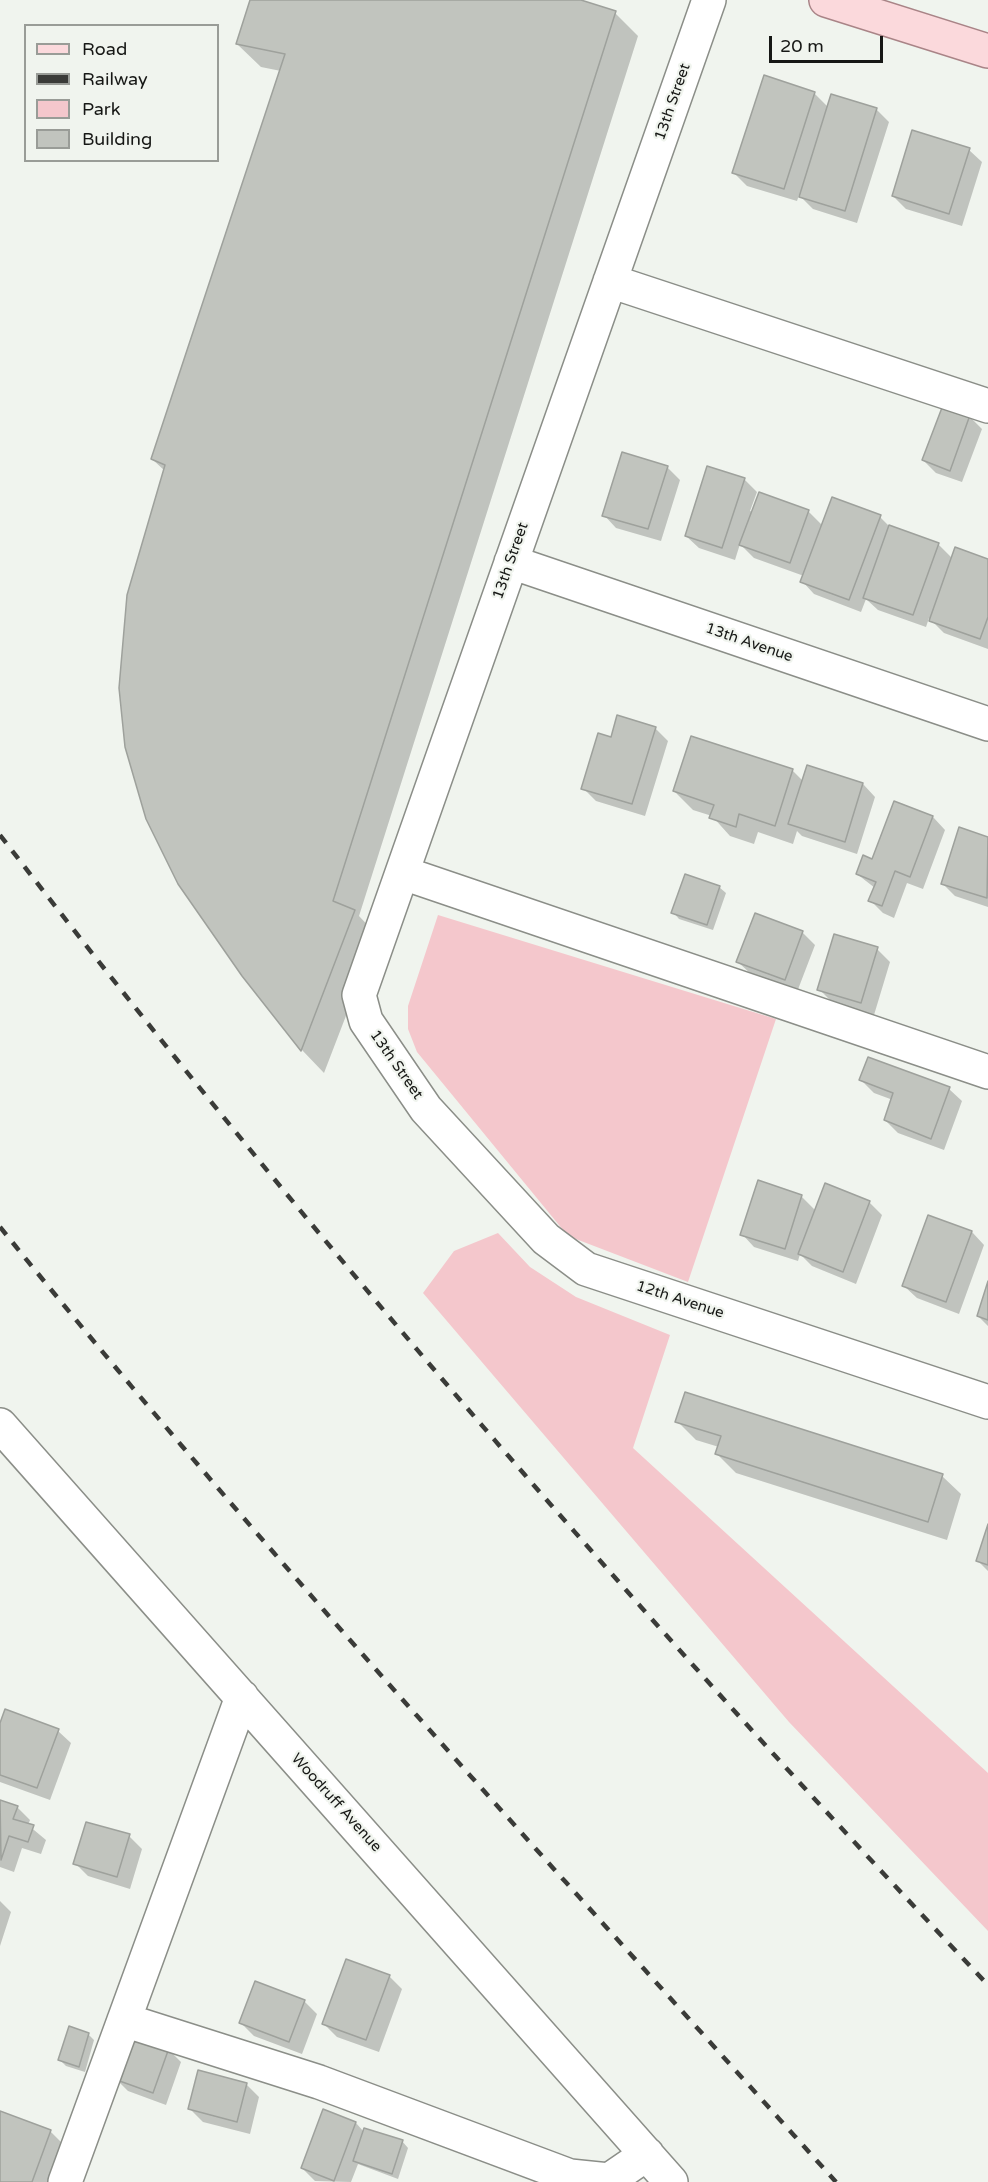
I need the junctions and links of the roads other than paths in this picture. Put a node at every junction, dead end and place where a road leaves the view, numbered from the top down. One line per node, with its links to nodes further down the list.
1 (709, 0): 4 (street, 13th Street)
2 (826, 0): 3 (main road)
3 (987, 48)
4 (610, 281): 5 (street); 6 (street, 13th Street)
5 (988, 406)
6 (511, 562): 7 (street, 13th Avenue); 8 (street, 13th Street)
7 (988, 724)
8 (402, 873): 9 (street); 10 (street, 13th Street)
9 (988, 1072)
10 (426, 1109): 11 (street, 12th Avenue)
11 (988, 1402)
12 (0, 1425): 13 (street, Woodruff Avenue)
13 (242, 1697): 14 (street); 15 (street, Woodruff Avenue)
14 (124, 2020): 15 (street); 16 (street)
15 (647, 2154): 17 (street, Woodruff Avenue)
16 (65, 2182)
17 (671, 2182)

